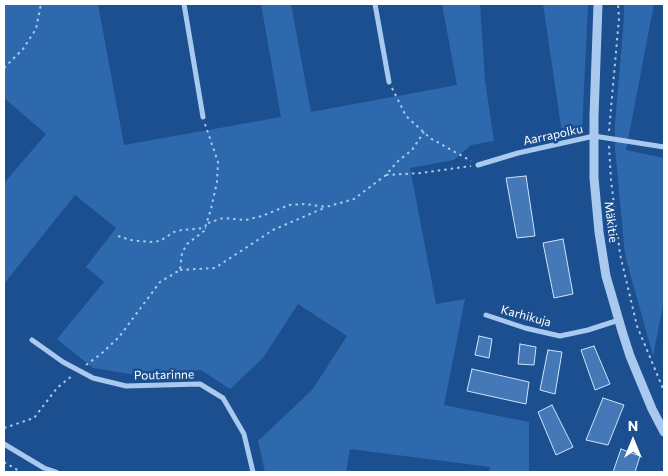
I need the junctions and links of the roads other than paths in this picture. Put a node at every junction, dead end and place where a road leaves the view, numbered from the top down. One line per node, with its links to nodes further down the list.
1 (184, 4): 5 (street)
2 (376, 4): 4 (street)
3 (598, 4): 6 (street, Mäkitie)
4 (389, 82)
5 (203, 117)
6 (594, 136): 7 (street, Aarrapolku); 8 (street, Aarrapolku); 10 (street, Mäkitie)
7 (664, 147)
8 (478, 165)
9 (486, 315): 10 (street, Karhikuja)
10 (618, 320): 12 (street, Mäkitie)
11 (32, 340): 15 (street, Poutarinne)
12 (664, 432)
13 (4, 444): 14 (street)
14 (56, 472)
15 (253, 472)

